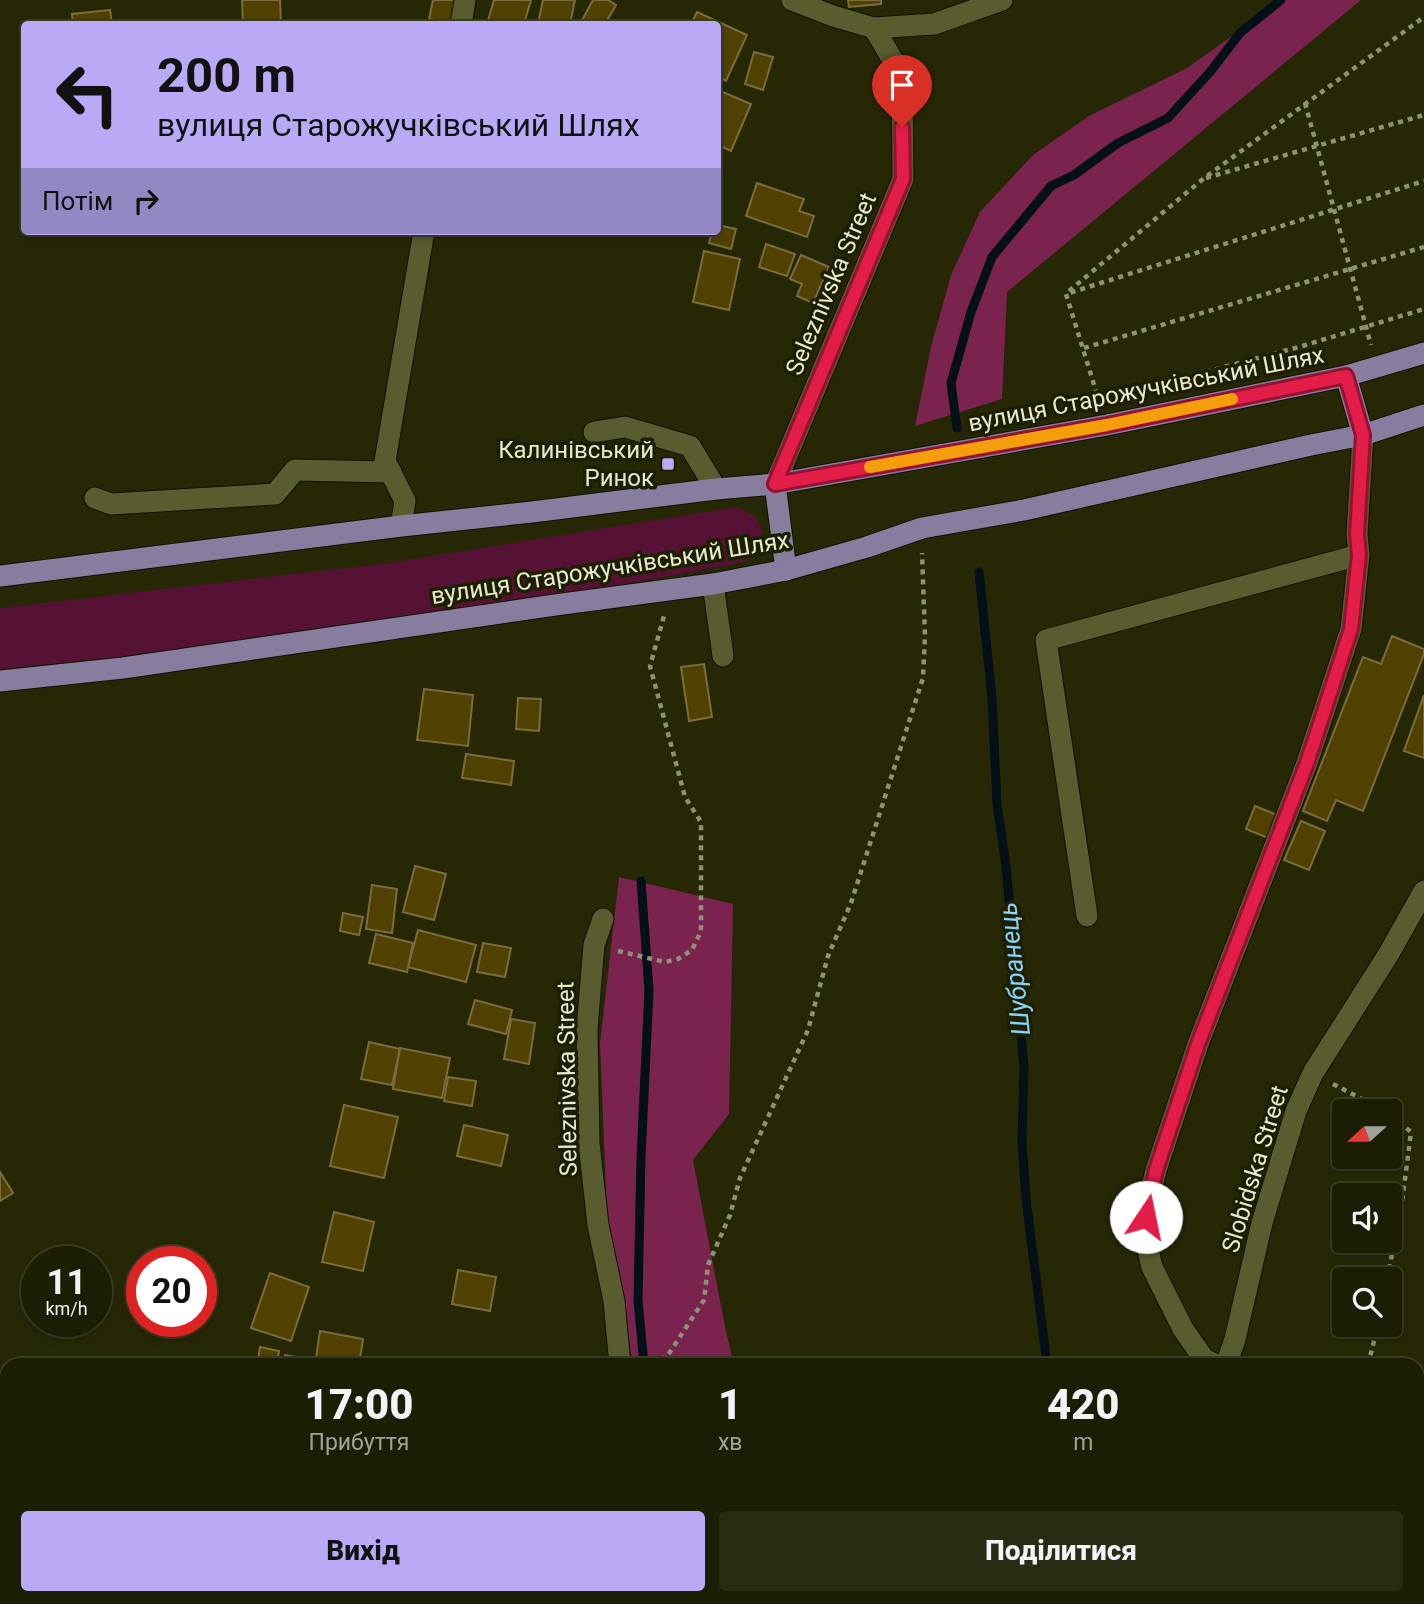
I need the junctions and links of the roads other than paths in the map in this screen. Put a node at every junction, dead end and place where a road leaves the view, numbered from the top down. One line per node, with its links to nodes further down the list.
1 (465, 0): 4 (street)
2 (792, 0): 5 (street)
3 (1002, 0): 5 (street)
4 (462, 21)
5 (874, 28): 13 (street, Seleznivska Street)
6 (423, 235): 12 (street)
7 (1424, 353): 8 (main road, вулиця Старожучківський Шлях)
8 (1346, 376): 11 (main road); 13 (main road, вулиця Старожучківський Шлях)
9 (1424, 415): 11 (main road, вулиця Старожучківський Шлях)
10 (594, 432): 14 (street)
11 (1363, 435): 17 (street); 18 (main road, вулиця Старожучківський Шлях)
12 (391, 472): 15 (street); 16 (street)
13 (775, 484): 14 (main road, вулиця Старожучківський Шлях); 18 (main road)
14 (716, 489): 16 (main road, вулиця Старожучківський Шлях)
15 (95, 498)
16 (401, 526): 19 (main road, вулиця Старожучківський Шлях)
17 (1359, 555): 24 (street); 27 (street)
18 (786, 570): 20 (main road, вулиця Старожучківський Шлях)
19 (0, 576)
20 (713, 584): 21 (street); 22 (main road, вулиця Старожучківський Шлях)
21 (723, 656)
22 (0, 681)
23 (1424, 891): 28 (street, Slobidska Street)
24 (1087, 916)
25 (603, 919): 26 (street, Seleznivska Street)
26 (619, 1358)
27 (1203, 1358)
28 (1228, 1358)

